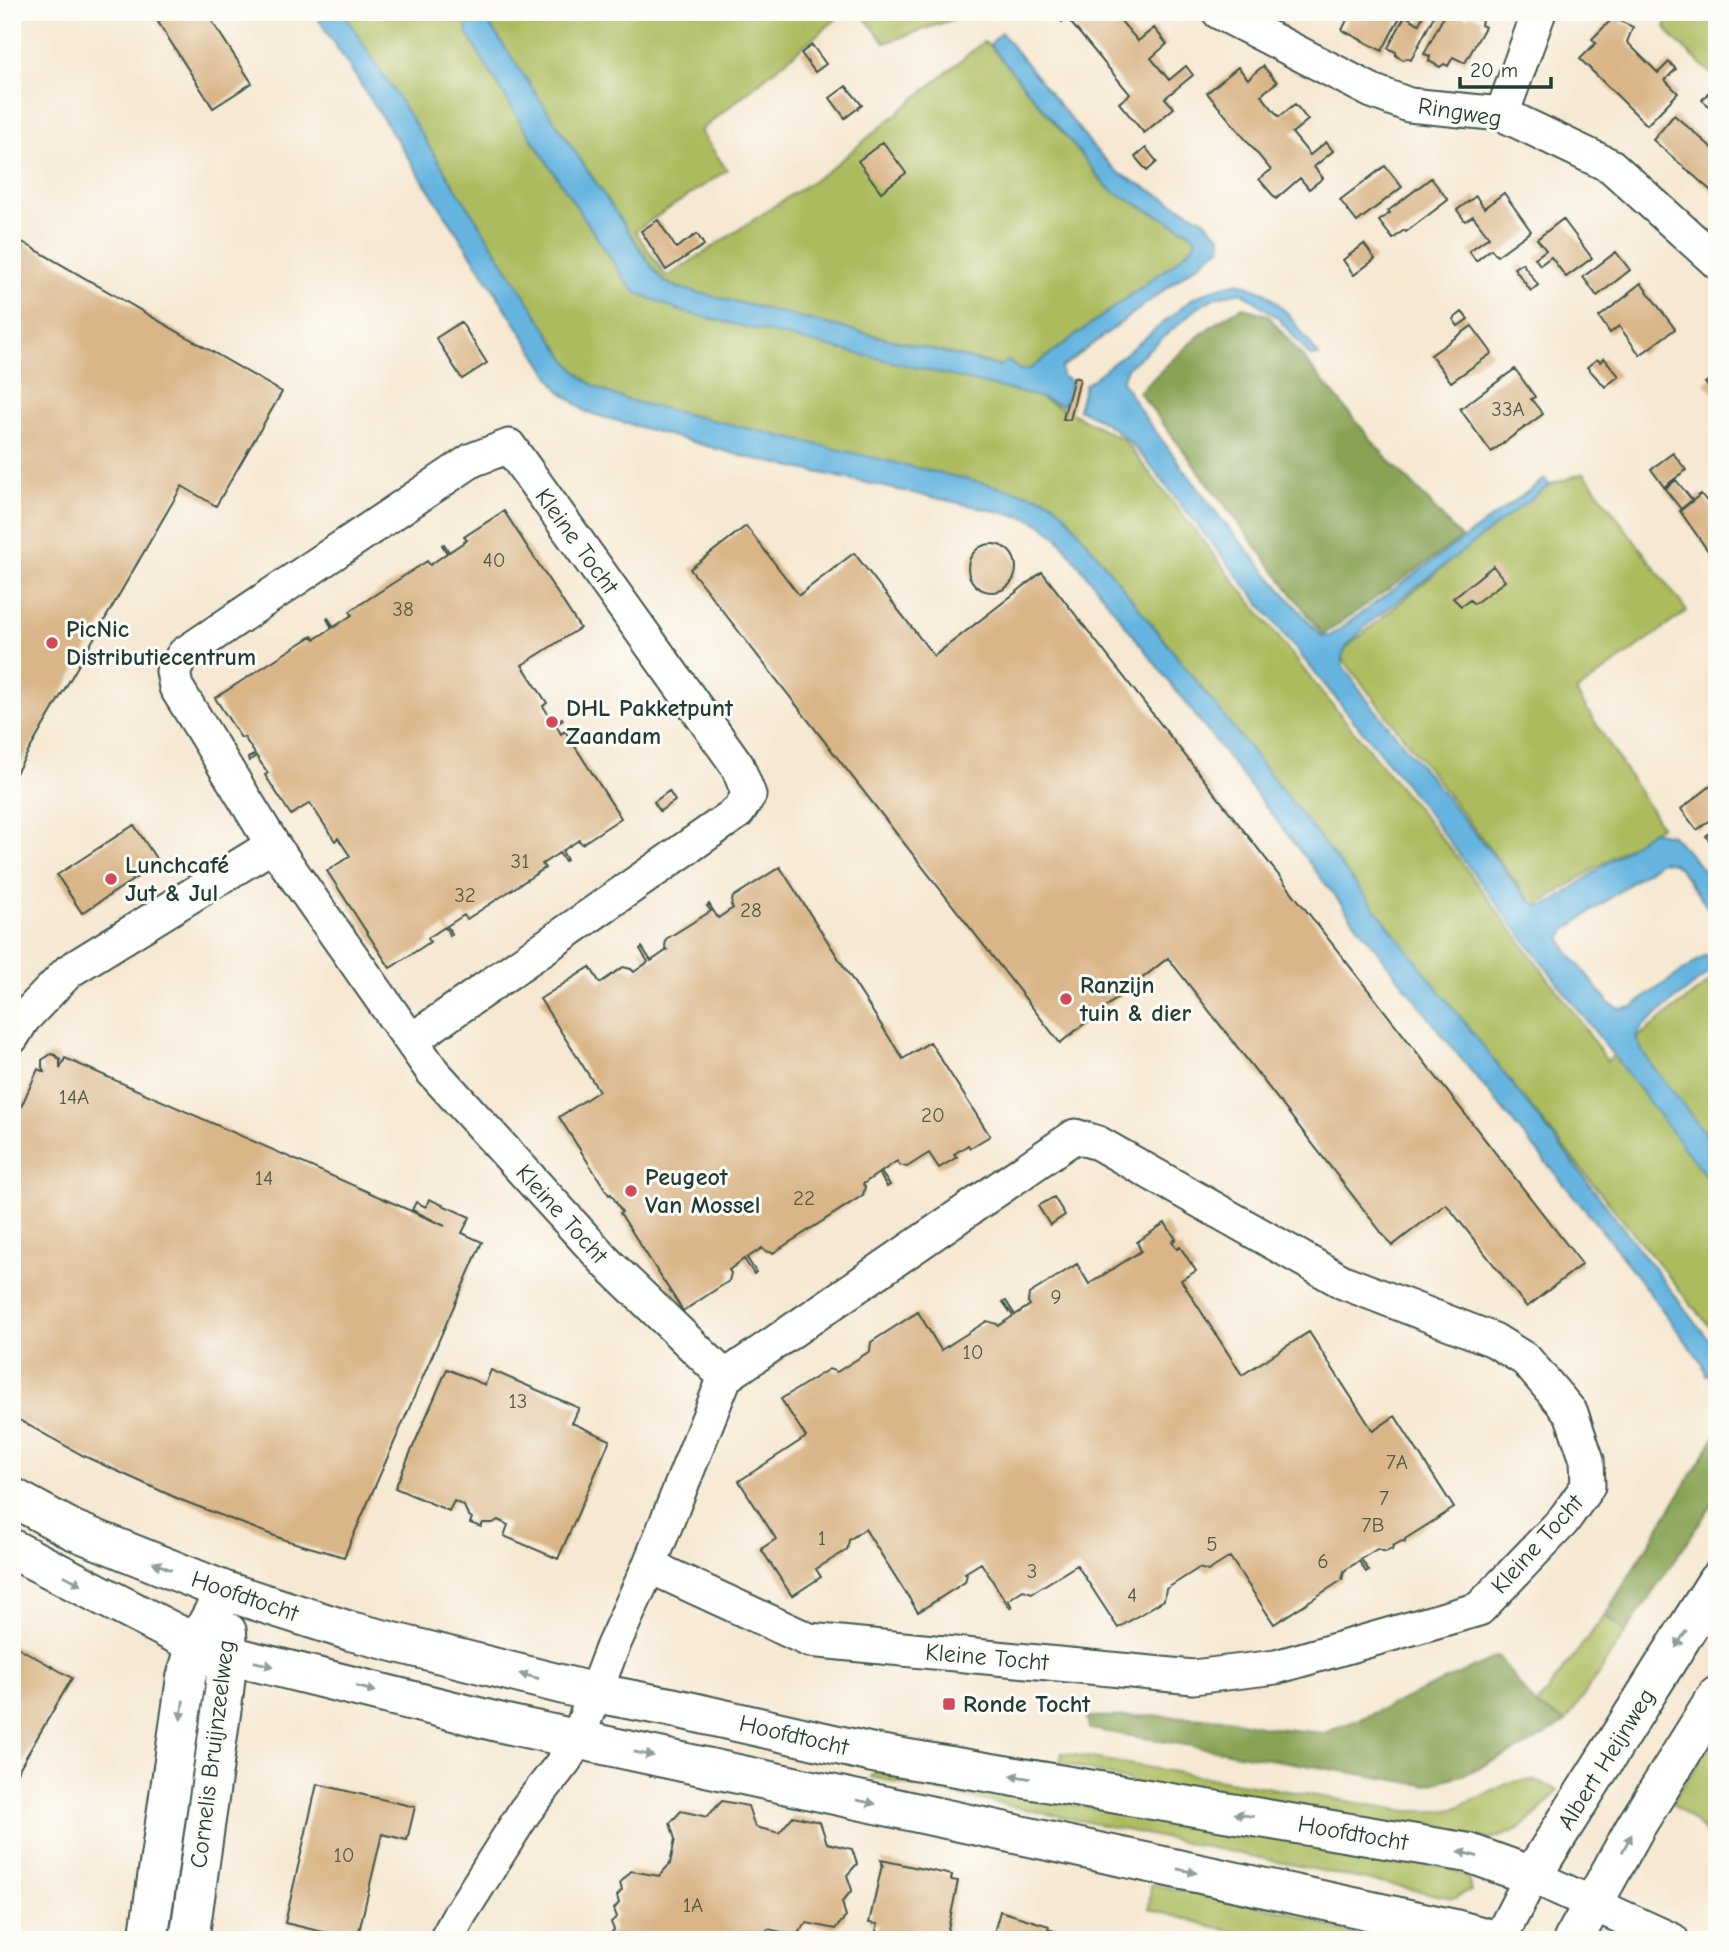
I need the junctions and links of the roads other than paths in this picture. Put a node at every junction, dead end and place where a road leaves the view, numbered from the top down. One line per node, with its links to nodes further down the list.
1 (1219, 12): 3 (street, Ringweg)
2 (1539, 12): 3 (street)
3 (1502, 114): 4 (street, Ringweg)
4 (1717, 262)
5 (273, 845): 6 (street); 7 (street, Kleine Tocht); 7 (street, Kleine Tocht)
6 (12, 1037)
7 (412, 1040): 8 (street, Kleine Tocht)
8 (725, 1377): 11 (street); 11 (street, Kleine Tocht)
9 (12, 1497): 13 (main road, Hoofdtocht, one-way to 9)
10 (12, 1549): 14 (main road, Hoofdtocht, one-way to 14)
11 (649, 1566): 15 (street)
12 (1717, 1581): 18 (main road, Albert Heijnweg, one-way to 18)
13 (225, 1591): 14 (main road, Cornelis Bruijnzeelweg); 15 (main road, Hoofdtocht, one-way to 13)
14 (212, 1649): 17 (main road, Hoofdtocht, one-way to 17); 20 (main road, Cornelis Bruijnzeelweg, one-way to 20); 21 (main road, Cornelis Bruijnzeelweg)
15 (596, 1693): 17 (street); 18 (main road, Hoofdtocht, one-way to 15)
16 (1717, 1696): 19 (main road, one-way to 16)
17 (577, 1740): 22 (street); 23 (main road, Hoofdtocht, one-way to 23)
18 (1532, 1876): 19 (street, Hoofdtocht); 23 (street, Albert Heijnweg)
19 (1595, 1903): 24 (main road); 25 (street, Hoofdtocht)
20 (150, 1940)
21 (189, 1940)
22 (446, 1940)
23 (1497, 1940)
24 (1573, 1940)
25 (1672, 1940)

